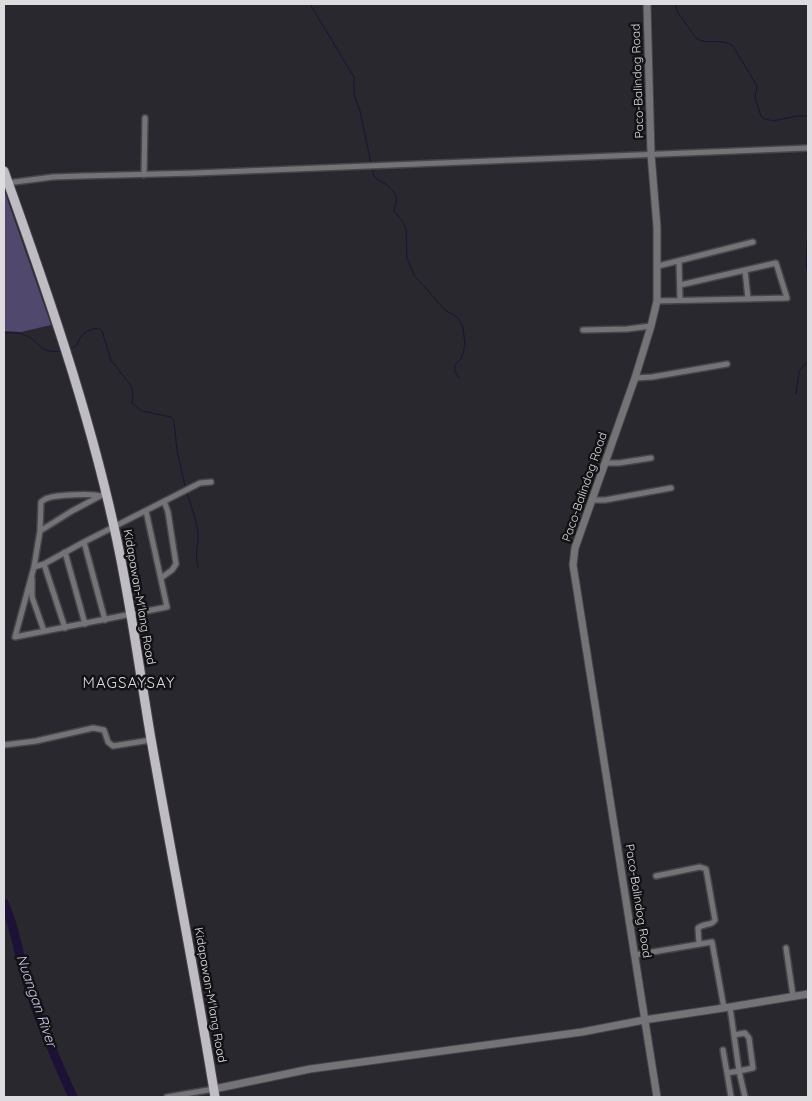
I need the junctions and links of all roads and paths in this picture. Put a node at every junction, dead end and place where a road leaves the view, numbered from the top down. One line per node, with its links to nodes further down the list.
1 (647, 4): 4 (street, Paco-Balindog Road)
2 (145, 118): 6 (street)
3 (808, 148): 4 (street)
4 (651, 154): 6 (street); 10 (street, Paco-Balindog Road)
5 (4, 171): 7 (main road, Kidapawan-M'lang Road)
6 (144, 175): 7 (street)
7 (6, 183): 24 (main road, Kidapawan-M'lang Road)
8 (753, 242): 9 (street)
9 (679, 261): 10 (street); 12 (street)
10 (658, 266): 15 (street, Paco-Balindog Road)
11 (746, 270): 12 (street); 13 (street); 13 (street)
12 (680, 285): 14 (street)
13 (748, 299): 14 (street)
14 (680, 300): 15 (street)
15 (657, 301): 16 (street, Paco-Balindog Road)
16 (651, 326): 17 (street); 19 (street, Paco-Balindog Road)
17 (583, 330)
18 (727, 364): 19 (street)
19 (635, 378): 21 (street, Paco-Balindog Road)
20 (651, 458): 21 (street)
21 (605, 463): 25 (street, Paco-Balindog Road)
22 (211, 482): 26 (street)
23 (671, 488): 25 (street)
24 (103, 495): 28 (main road, Kidapawan-M'lang Road); 29 (street); 29 (street)
25 (592, 500): 45 (street, Paco-Balindog Road)
26 (164, 501): 27 (street); 34 (street)
27 (146, 511): 28 (street); 34 (street)
28 (114, 526): 30 (street); 35 (main road, Kidapawan-M'lang Road)
29 (40, 531): 33 (street)
30 (84, 542): 31 (street); 36 (street)
31 (66, 552): 32 (street); 37 (street)
32 (44, 564): 33 (street); 38 (street)
33 (33, 569): 39 (street); 39 (street)
34 (161, 578): 35 (street)
35 (131, 614): 36 (street); 40 (main road, Kidapawan-M'lang Road)
36 (105, 620): 37 (street)
37 (85, 624): 38 (street)
38 (64, 628): 39 (street)
39 (44, 631)
40 (151, 740): 41 (street); 54 (main road, Kidapawan-M'lang Road)
41 (4, 745)
42 (656, 876): 43 (street)
43 (699, 944): 45 (street); 48 (street)
44 (786, 948): 47 (street)
45 (635, 955): 49 (street, Paco-Balindog Road)
46 (808, 994): 47 (street)
47 (793, 996): 48 (street)
48 (727, 1008): 49 (street); 50 (street)
49 (644, 1020): 54 (street); 56 (street, Paco-Balindog Road)
50 (734, 1034): 52 (street); 52 (street)
51 (722, 1050): 53 (street)
52 (739, 1071): 53 (street); 58 (street)
53 (727, 1073): 57 (street)
54 (214, 1093): 55 (street)
55 (167, 1097)
56 (658, 1097)
57 (731, 1097)
58 (745, 1097)

